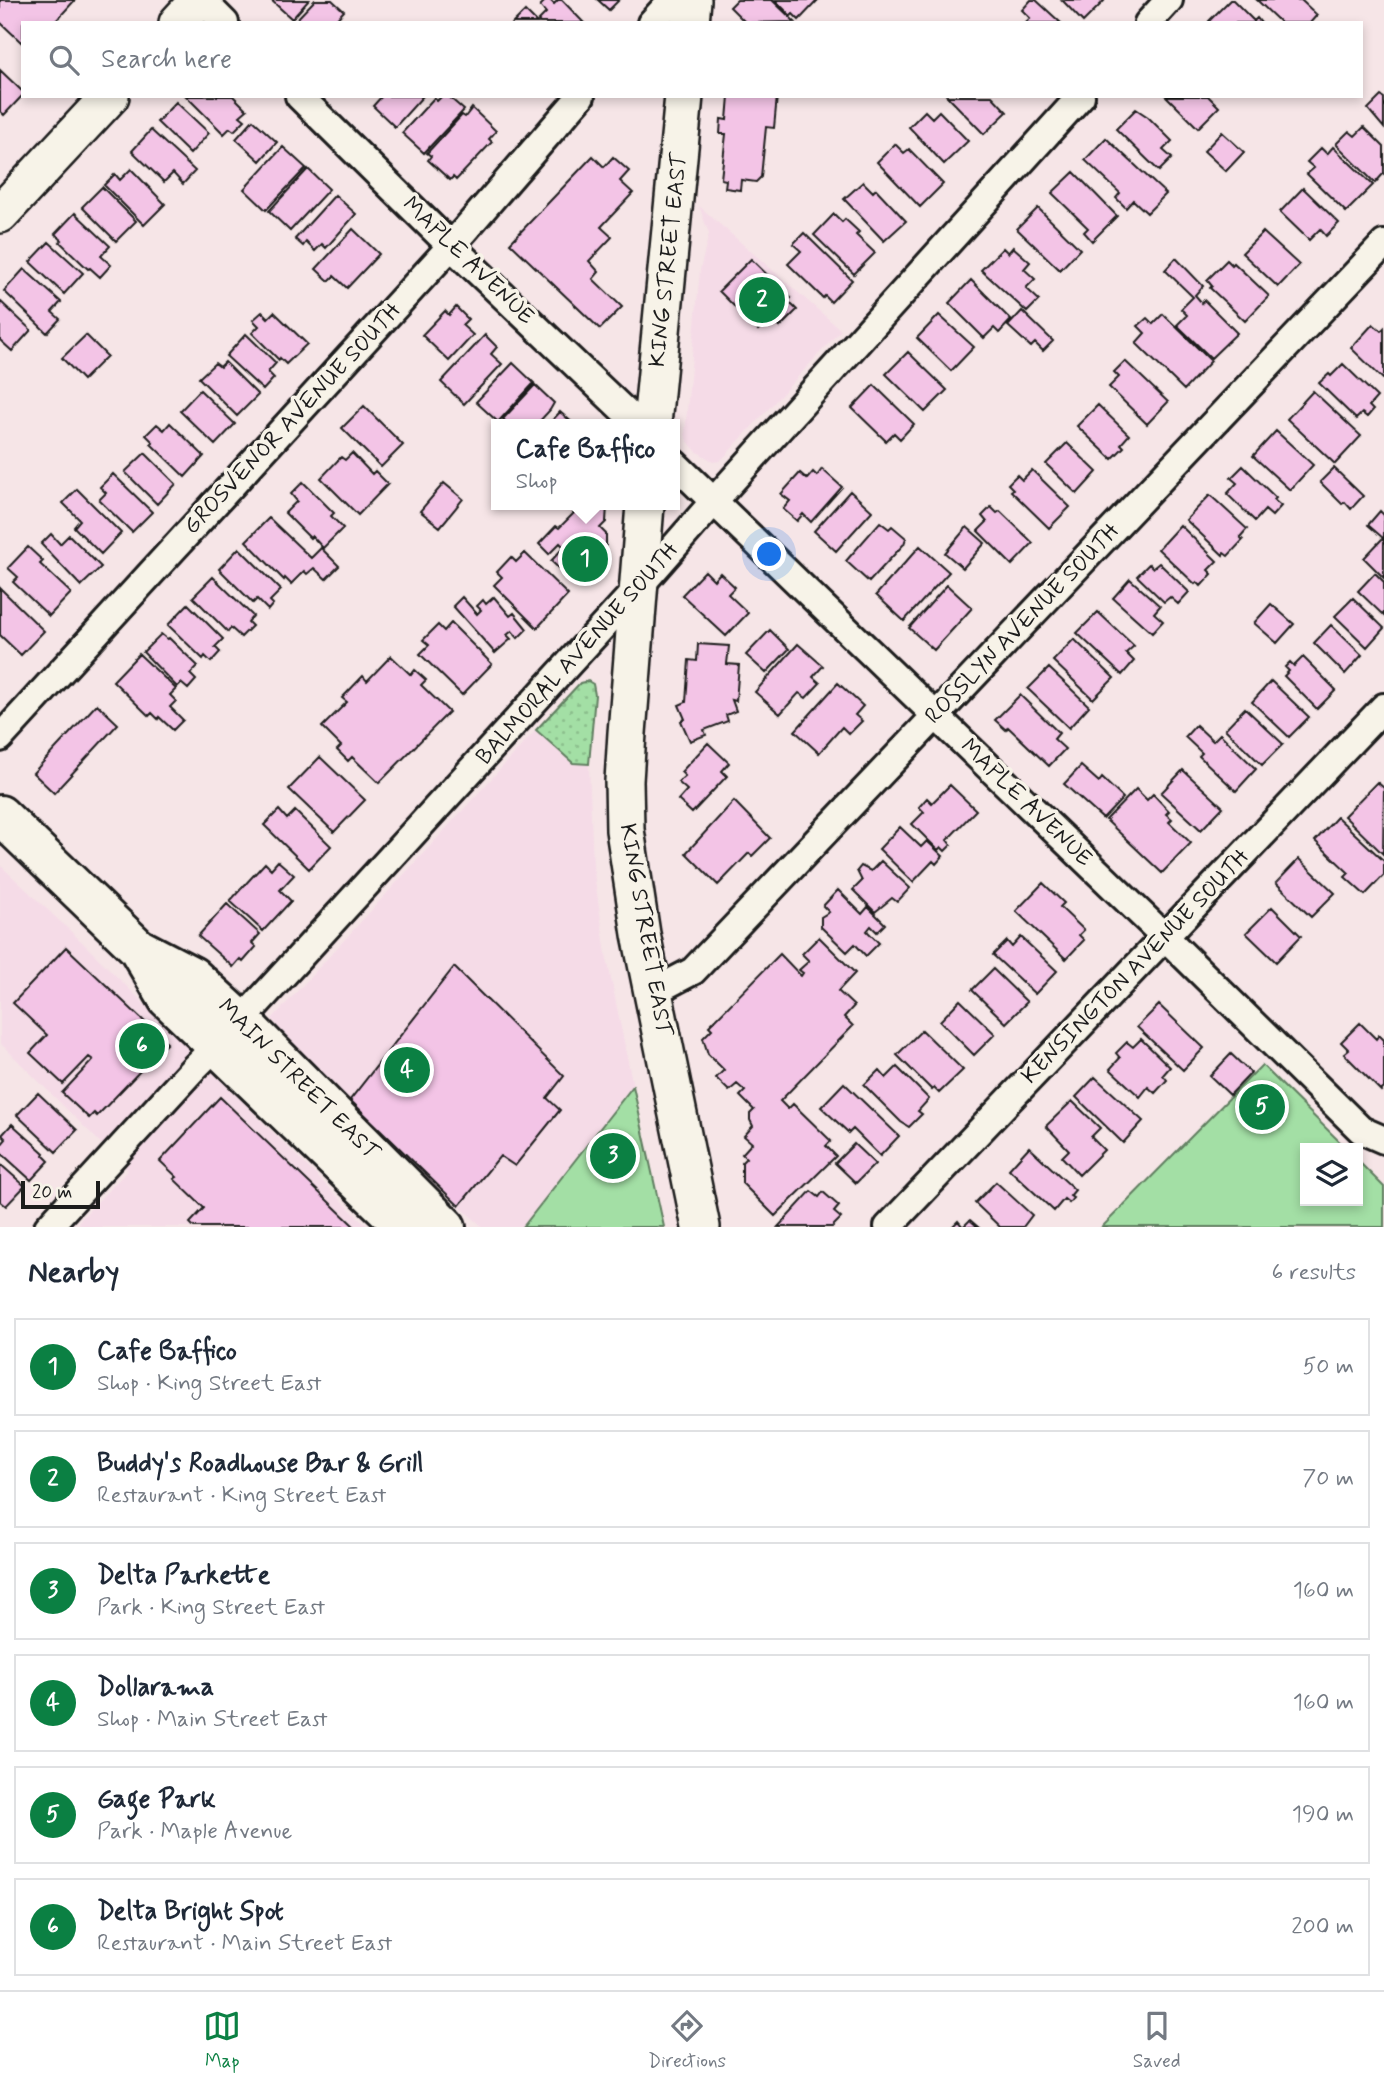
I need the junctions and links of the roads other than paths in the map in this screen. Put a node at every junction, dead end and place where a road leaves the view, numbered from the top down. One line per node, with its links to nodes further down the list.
1 (201, 0): 5 (main road); 6 (street)
2 (672, 0): 7 (street)
3 (692, 0): 8 (main road)
4 (1168, 0): 9 (street)
5 (180, 21)
6 (223, 21)
7 (653, 21)
8 (690, 21)
9 (1150, 21)
10 (108, 98): 15 (main road)
11 (301, 98): 17 (street, MAPLE AVENUE)
12 (579, 98): 17 (street, GROSVENOR AVENUE SOUTH)
13 (684, 98): 19 (main road, KING STREET EAST)
14 (1079, 98): 21 (street, BALMORAL AVENUE SOUTH)
15 (0, 214)
16 (1384, 244): 25 (street, ROSSLYN AVENUE SOUTH)
17 (451, 246): 18 (street, MAPLE AVENUE); 26 (street, GROSVENOR AVENUE SOUTH)
18 (633, 419)
19 (652, 419)
20 (680, 469): 21 (street, MAPLE AVENUE)
21 (715, 501): 23 (street, BALMORAL AVENUE SOUTH); 25 (street, MAPLE AVENUE)
22 (645, 510): 23 (main road, KING STREET EAST)
23 (638, 588): 29 (main road, KING STREET EAST); 30 (street, BALMORAL AVENUE SOUTH)
24 (1384, 707): 28 (street, KENSINGTON AVENUE SOUTH)
25 (936, 715): 28 (street, MAPLE AVENUE); 29 (street, ROSSLYN AVENUE SOUTH)
26 (0, 738)
27 (0, 815): 30 (main road, MAIN STREET EAST)
28 (1165, 937): 31 (street, MAPLE AVENUE); 36 (street, KENSINGTON AVENUE SOUTH)
29 (653, 992): 35 (main road, KING STREET EAST)
30 (229, 1033): 32 (street, BALMORAL AVENUE SOUTH); 33 (main road, MAIN STREET EAST); 34 (main road, MAIN STREET EAST)
31 (1382, 1140)
32 (48, 1227)
33 (405, 1227)
34 (446, 1227)
35 (701, 1227)
36 (888, 1227)

